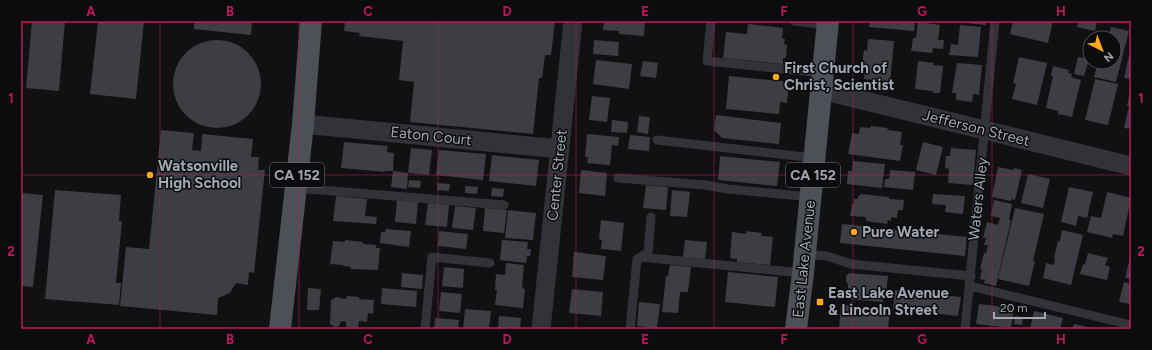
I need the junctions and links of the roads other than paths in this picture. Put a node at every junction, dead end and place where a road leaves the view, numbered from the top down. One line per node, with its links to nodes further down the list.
1 (312, 21): 8 (main road, CA 152)
2 (573, 21): 11 (street, Center Street)
3 (711, 21): 7 (lane)
4 (794, 21): 6 (lane)
5 (995, 21): 9 (lane, Waters Alley)
6 (828, 23): 7 (main road, East Lake Avenue / CA 152)
7 (822, 82): 9 (street, Jefferson Street); 12 (main road, East Lake Avenue / CA 152)
8 (303, 124): 11 (street, Eaton Court); 15 (main road, CA 152)
9 (985, 131): 13 (street, Jefferson Street); 22 (lane, Waters Alley)
10 (657, 140): 12 (lane)
11 (560, 149): 26 (street, Center Street)
12 (814, 158): 16 (main road, East Lake Avenue / CA 152)
13 (1131, 166)
14 (618, 178): 16 (lane)
15 (296, 188): 17 (lane); 24 (main road, CA 152)
16 (811, 196): 21 (main road, East Lake Avenue / CA 152)
17 (504, 205)
18 (651, 218): 19 (lane)
19 (640, 257): 21 (lane); 27 (lane)
20 (490, 264): 25 (lane)
21 (804, 264): 22 (lane); 28 (main road, East Lake Avenue / CA 152)
22 (970, 281): 23 (lane); 29 (lane, Waters Alley)
23 (1131, 326)
24 (280, 329)
25 (425, 329)
26 (541, 329)
27 (630, 329)
28 (796, 329)
29 (965, 329)

